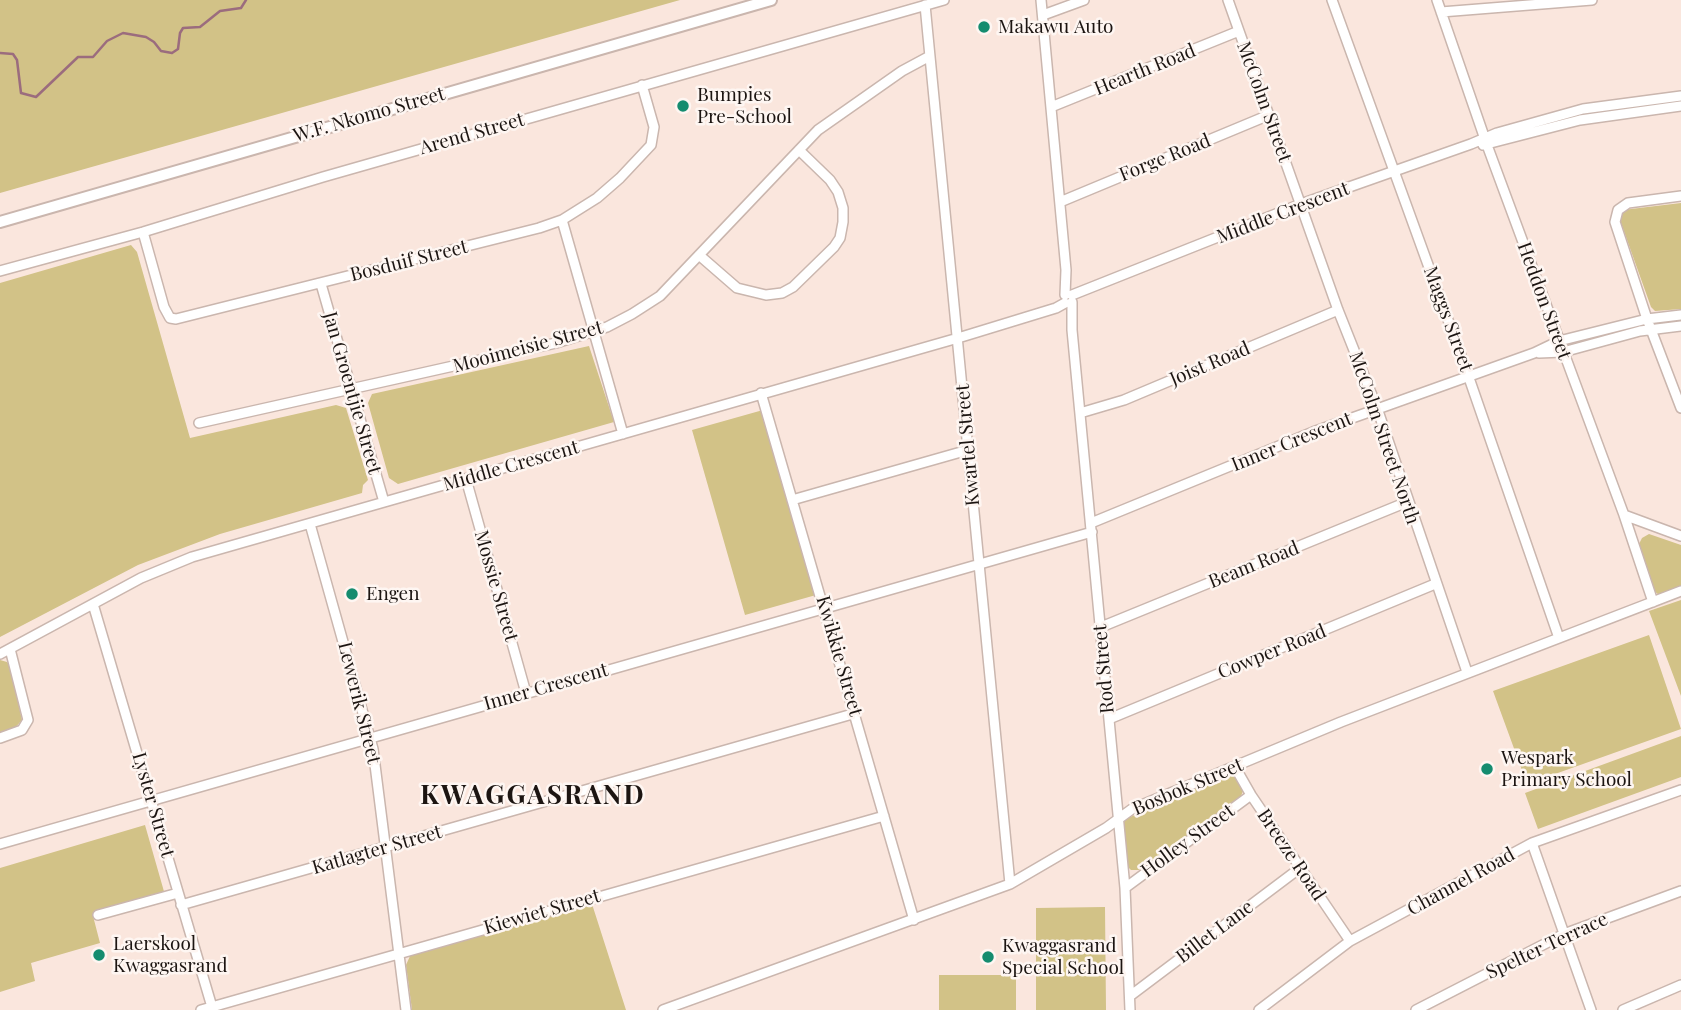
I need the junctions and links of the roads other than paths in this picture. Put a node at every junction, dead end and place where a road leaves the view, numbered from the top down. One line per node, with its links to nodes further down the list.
1 (763, 0): 11 (main road, W.F. Nkomo Street)
2 (771, 0): 11 (main road, W.F. Nkomo Street)
3 (944, 0): 10 (street, Arend Street)
4 (1041, 0): 13 (street, Rod Street)
5 (1084, 0): 13 (street)
6 (1228, 0): 14 (street, McColm Street)
7 (1332, 0): 25 (street, Maggs Street)
8 (1437, 0): 12 (street, Heddon Street)
9 (1592, 0): 12 (street)
10 (925, 5): 15 (street, Kwartel Street); 16 (street, Arend Street)
11 (738, 9): 30 (main road, W.F. Nkomo Street)
12 (1441, 12): 22 (street, Heddon Street)
13 (1043, 15): 19 (street, Rod Street)
14 (1239, 31): 19 (street, Hearth Road); 20 (street, McColm Street)
15 (928, 57): 23 (street, Mooimeisie Street); 42 (street, Kwartel Street)
16 (642, 85): 29 (street, Bosduif Street); 31 (street, Arend Street)
17 (1681, 96): 22 (street, Middle Crescent)
18 (1681, 106): 21 (street, Middle Crescent)
19 (1051, 107): 27 (street, Rod Street)
20 (1269, 115): 27 (street, Forge Road); 28 (street, McColm Street)
21 (1510, 139): 22 (street, Middle Crescent); 24 (street)
22 (1485, 141): 24 (street, Heddon Street); 25 (street, Middle Crescent)
23 (799, 150): 32 (street, Mooimeisie Street); 32 (street)
24 (1492, 158): 43 (street, Heddon Street)
25 (1393, 171): 28 (street, Middle Crescent); 46 (street, Maggs Street)
26 (1681, 196): 38 (street)
27 (1060, 202): 35 (street, Rod Street)
28 (1301, 204): 35 (street, Middle Crescent); 36 (street, McColm Street North)
29 (562, 219): 34 (street, Bosduif Street); 41 (street)
30 (0, 222)
31 (143, 232): 33 (street, Arend Street); 34 (street, Bosduif Street)
32 (699, 255): 41 (street, Mooimeisie Street)
33 (0, 271)
34 (321, 284): 47 (street, Jan Groentjie Street)
35 (1068, 299): 42 (street, Middle Crescent); 51 (street, Rod Street)
36 (1338, 310): 49 (street, McColm Street North); 51 (street, Joist Road)
37 (1681, 316): 38 (street, Inner Crescent)
38 (1647, 319): 40 (street); 43 (street, Inner Crescent)
39 (1681, 326): 40 (street, Inner Crescent)
40 (1651, 329): 44 (street, Inner Crescent); 50 (street)
41 (593, 333): 47 (street, Mooimeisie Street); 53 (street)
42 (958, 338): 48 (street, Middle Crescent); 54 (street, Kwartel Street)
43 (1559, 341): 44 (street, Heddon Street); 45 (street, Inner Crescent)
44 (1563, 352): 45 (street, Inner Crescent); 59 (street, Heddon Street)
45 (1534, 353): 46 (street, Inner Crescent)
46 (1468, 375): 49 (street, Inner Crescent); 70 (street, Maggs Street)
47 (352, 390): 52 (street, Mooimeisie Street); 57 (street, Jan Groentjie Street)
48 (761, 393): 53 (street, Middle Crescent); 56 (street, Kwikkie Street)
49 (1377, 408): 58 (street, McColm Street North); 61 (street, Inner Crescent)
50 (1681, 408)
51 (1080, 413): 61 (street, Rod Street)
52 (199, 423)
53 (623, 434): 55 (street, Middle Crescent)
54 (968, 450): 56 (street); 63 (street, Kwartel Street)
55 (466, 479): 57 (street, Middle Crescent); 74 (street, Mossie Street)
56 (792, 500): 68 (street, Kwikkie Street)
57 (384, 502): 60 (street, Middle Crescent)
58 (1408, 502): 64 (street, McColm Street North); 69 (street, Beam Road)
59 (1624, 515): 62 (street); 66 (street, Heddon Street)
60 (310, 524): 67 (street, Middle Crescent); 77 (street, Lewerik Street)
61 (1091, 527): 63 (street, Inner Crescent); 69 (street, Rod Street)
62 (1681, 536)
63 (979, 564): 68 (street, Inner Crescent); 89 (street, Kwartel Street)
64 (1435, 584): 73 (street, McColm Street North); 76 (street, Cowper Road)
65 (1681, 592): 66 (street, Bosbok Street)
66 (1653, 602): 70 (street, Bosbok Street)
67 (93, 604): 71 (street, Middle Crescent); 82 (street, Lyster Street)
68 (825, 608): 74 (street, Inner Crescent); 75 (street, Kwikkie Street)
69 (1101, 627): 76 (street, Rod Street)
70 (1559, 638): 73 (street, Bosbok Street)
71 (10, 649): 72 (street, Middle Crescent); 78 (street)
72 (0, 654)
73 (1467, 672): 79 (street, Bosbok Street)
74 (526, 693): 77 (street, Inner Crescent)
75 (856, 713): 83 (street, Kwikkie Street); 87 (street, Katlagter Street)
76 (1109, 719): 84 (street, Rod Street)
77 (371, 737): 82 (street, Inner Crescent); 87 (street, Lewerik Street)
78 (0, 738)
79 (1234, 767): 81 (street, Breeze Road); 84 (street, Bosbok Street)
80 (1681, 790): 85 (street, Channel Road)
81 (1251, 795): 88 (street, Breeze Road); 90 (street, Holley Street)
82 (152, 800): 86 (street, Inner Crescent); 92 (street, Lyster Street)
83 (884, 816): 95 (street, Kwikkie Street); 98 (street, Kiewiet Street)
84 (1119, 819): 89 (street, Bosbok Street); 90 (street, Rod Street)
85 (1532, 843): 96 (street); 97 (street, Channel Road)
86 (0, 844)
87 (386, 848): 93 (street, Katlagter Street); 98 (street, Lewerik Street)
88 (1300, 868): 97 (street, Breeze Road); 100 (street, Billet Lane)
89 (1010, 884): 95 (street, Bosbok Street)
90 (1125, 888): 100 (street, Rod Street)
91 (1681, 891): 96 (street, Spelter Terrace)
92 (178, 893): 93 (street, Lyster Street); 94 (street)
93 (181, 905): 101 (street, Lyster Street)
94 (98, 915)
95 (914, 920): 104 (street, Bosbok Street)
96 (1564, 934): 107 (street, Spelter Terrace); 108 (street)
97 (1350, 941): 106 (street, Channel Road)
98 (399, 954): 101 (street, Kiewiet Street); 103 (street, Lewerik Street)
99 (1681, 985): 109 (street)
100 (1130, 996): 105 (street, Rod Street)
101 (212, 1007): 102 (street, Kiewiet Street)
102 (201, 1010)
103 (406, 1010)
104 (663, 1010)
105 (1130, 1010)
106 (1259, 1010)
107 (1416, 1010)
108 (1591, 1010)
109 (1623, 1010)

